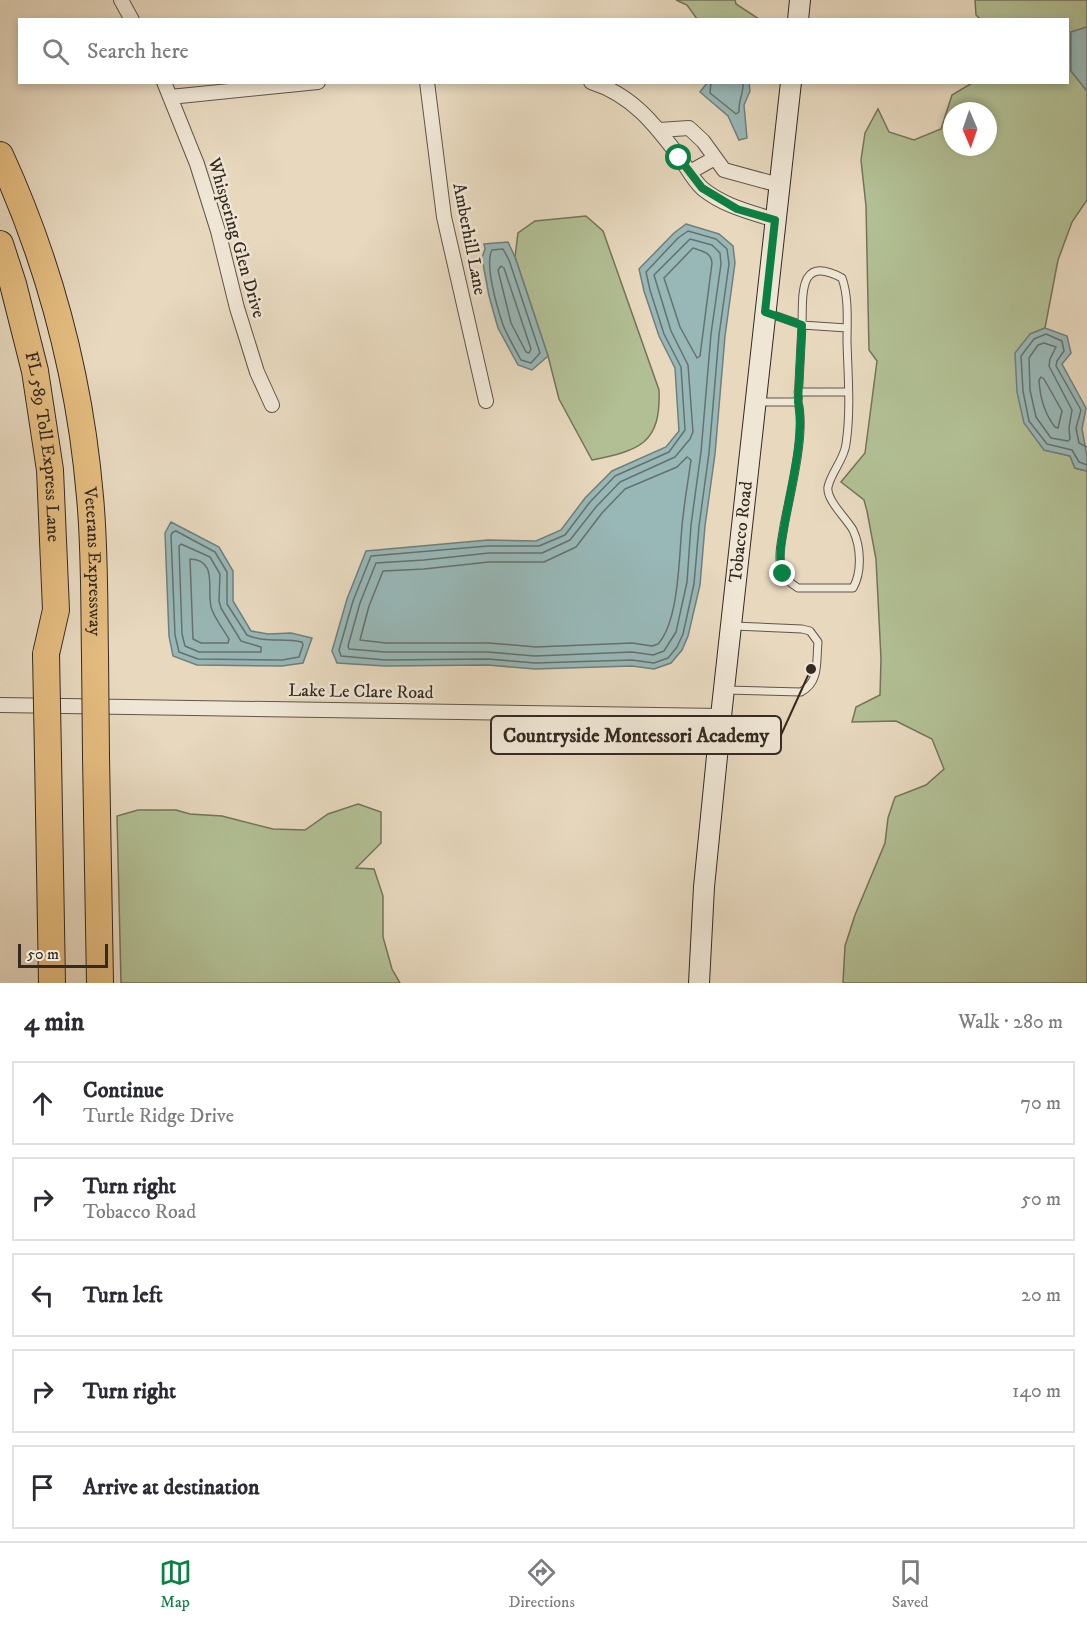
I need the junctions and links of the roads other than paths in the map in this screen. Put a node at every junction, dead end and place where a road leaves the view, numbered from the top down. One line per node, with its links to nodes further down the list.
1 (121, 0): 3 (street)
2 (800, 0): 4 (street)
3 (131, 18)
4 (798, 18)
5 (165, 84): 10 (street, Whispering Glen Drive)
6 (298, 84): 10 (street)
7 (427, 84): 24 (street, Amberhill Lane)
8 (597, 84): 11 (street)
9 (791, 84): 15 (street, Tobacco Road)
10 (170, 97): 27 (street, Whispering Glen Drive)
11 (659, 130): 13 (street); 14 (street)
12 (0, 155): 34 (highway, Veterans Expressway, bridge)
13 (716, 158): 14 (street); 15 (street)
14 (690, 172): 16 (street)
15 (779, 184): 16 (street, Tobacco Road)
16 (775, 220): 19 (street, Tobacco Road)
17 (0, 244): 29 (highway, FL 589 Toll Express Lane)
18 (0, 288): 29 (highway)
19 (765, 312): 20 (lane); 25 (street, Tobacco Road)
20 (802, 325): 21 (lane); 21 (lane); 22 (lane)
21 (847, 328): 23 (lane)
22 (798, 392): 23 (lane); 26 (lane)
23 (848, 392): 26 (lane)
24 (486, 401)
25 (755, 402): 26 (lane); 28 (street, Tobacco Road)
26 (798, 402)
27 (272, 405)
28 (730, 626): 30 (street, Tobacco Road); 30 (lane)
29 (46, 654): 33 (highway, bridge)
30 (724, 690): 32 (street, Tobacco Road)
31 (0, 705): 32 (street, Lake Le Clare Road)
32 (721, 716): 35 (street, Tobacco Road)
33 (52, 983)
34 (100, 983)
35 (699, 983)

